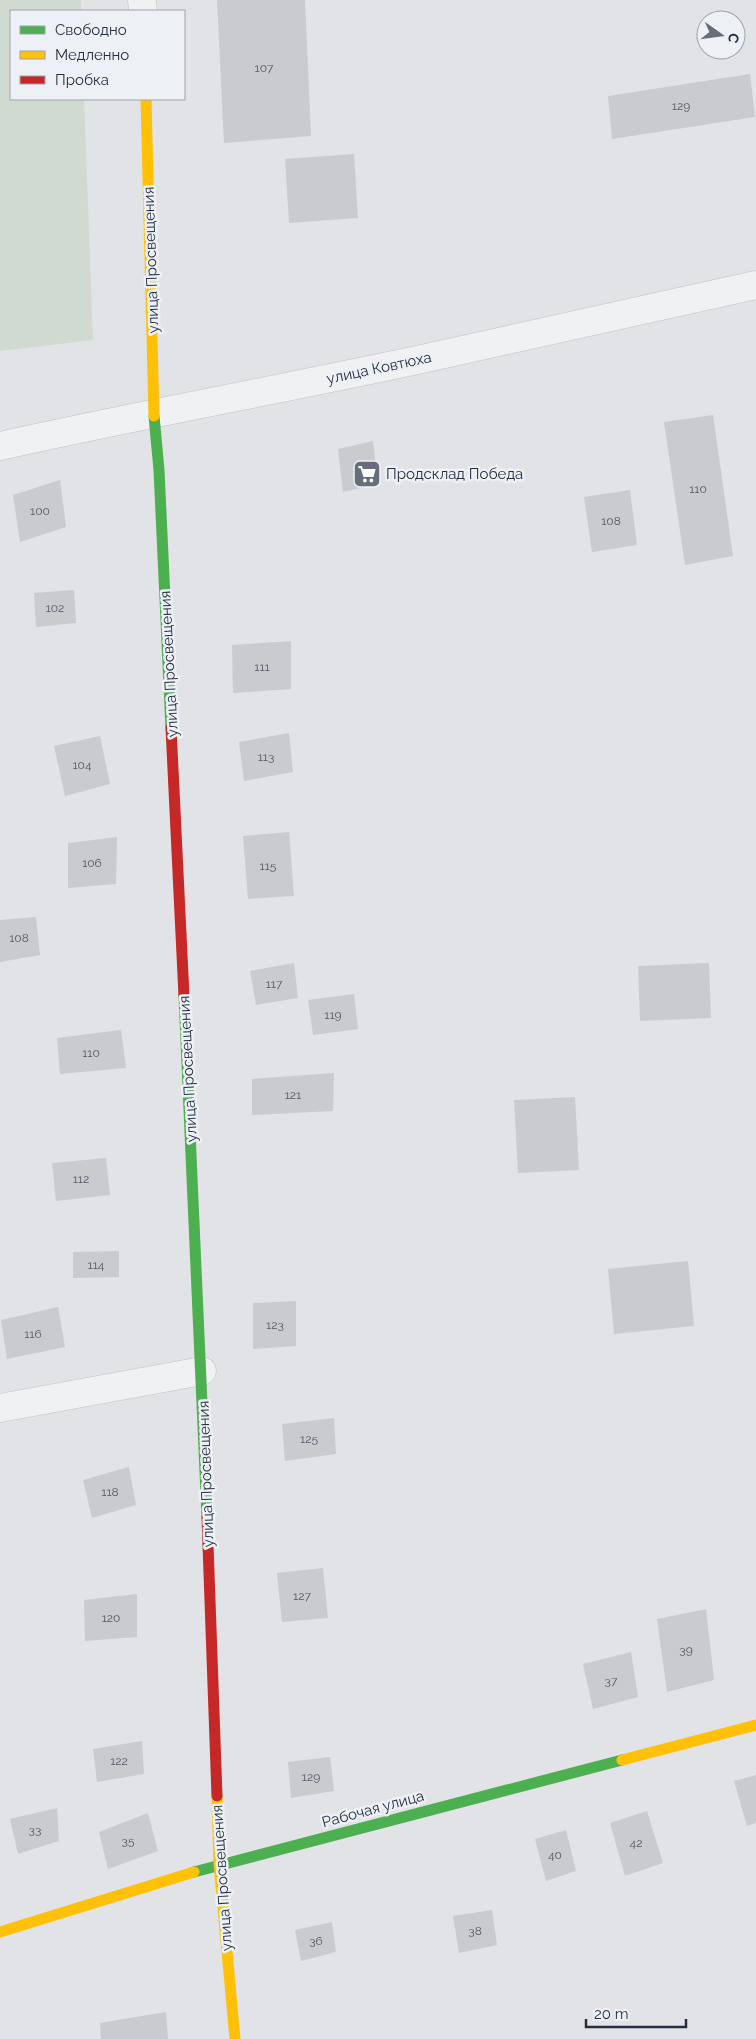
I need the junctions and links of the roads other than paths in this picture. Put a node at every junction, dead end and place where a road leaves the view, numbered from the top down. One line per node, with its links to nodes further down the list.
1 (146, 100): 3 (street, улица Просвещения)
2 (756, 285): 3 (street, улица Ковтюха)
3 (154, 412): 4 (street, улица Ковтюха); 5 (street, улица Просвещения)
4 (0, 446)
5 (202, 1372): 6 (street); 8 (street, улица Просвещения)
6 (0, 1408)
7 (756, 1725): 8 (street, Рабочая улица)
8 (219, 1864): 9 (street, Рабочая улица); 10 (street, улица Просвещения)
9 (0, 1932)
10 (235, 2039)

